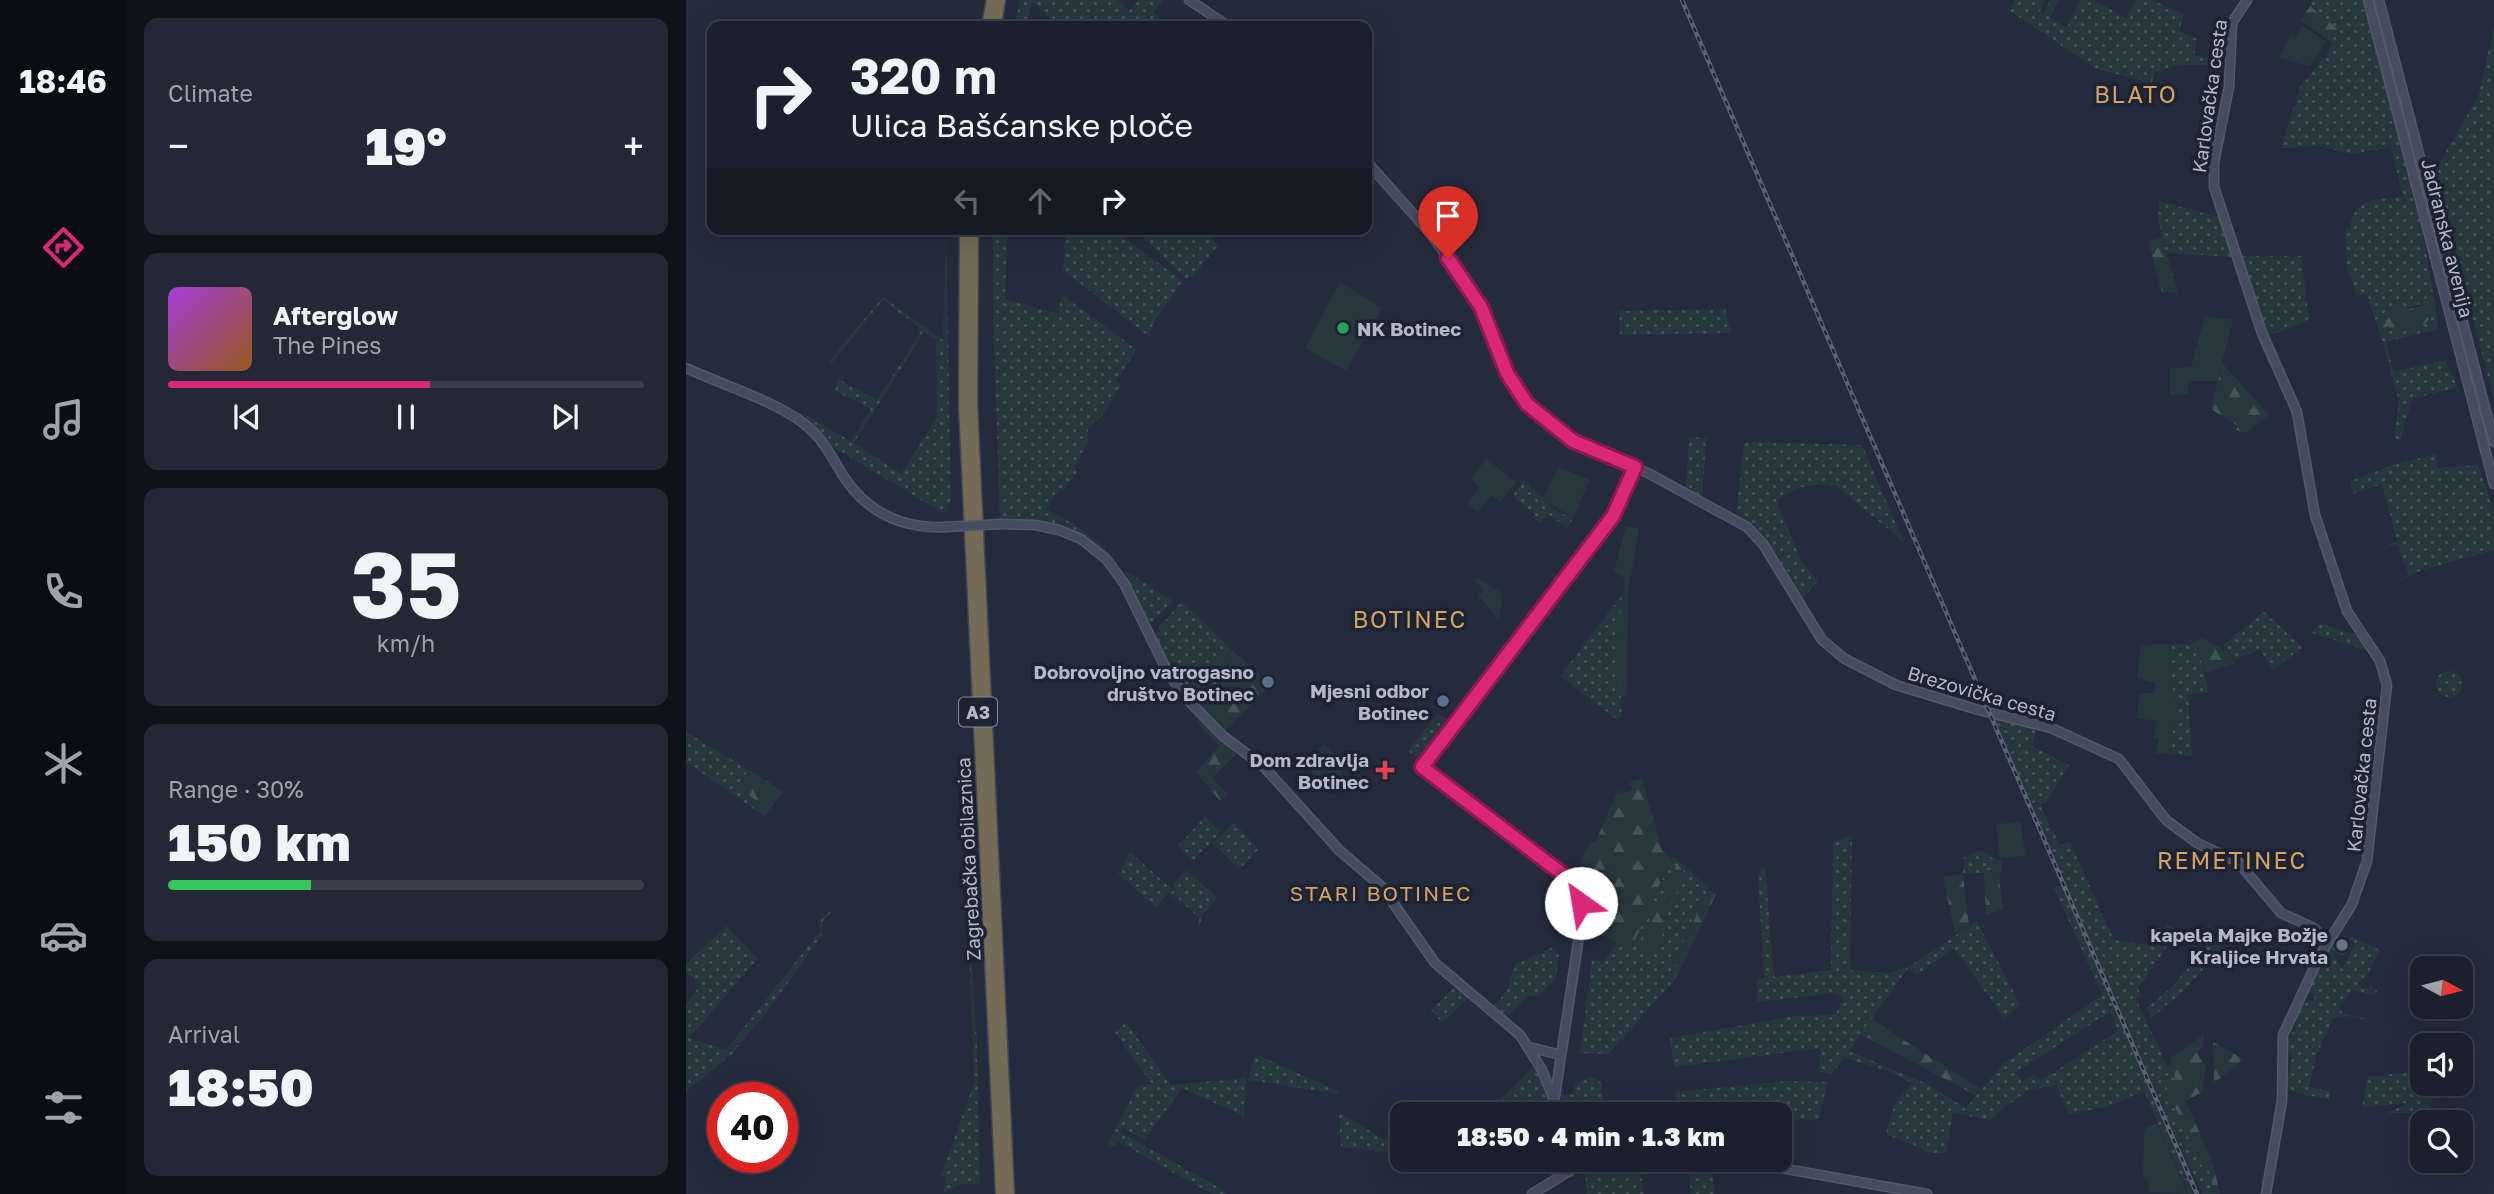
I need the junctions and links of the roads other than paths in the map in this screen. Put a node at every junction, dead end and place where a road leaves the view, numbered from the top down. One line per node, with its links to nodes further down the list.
1 (992, 0): 7 (highway)
2 (1000, 0): 8 (highway)
3 (1189, 0): 9 (street)
4 (2247, 0): 17 (street, Karlovačka cesta)
5 (2368, 0): 16 (street, Jadranska avenija)
6 (2379, 0): 14 (street, Jadranska avenija)
7 (989, 21)
8 (997, 21)
9 (1220, 21)
10 (1372, 168): 15 (street, Brezovička cesta)
11 (965, 235): 24 (highway, Zagrebačka obilaznica / A3)
12 (973, 235): 25 (highway, Zagrebačka obilaznica / A3)
13 (686, 368): 18 (street, bridge)
14 (2494, 442)
15 (1635, 467): 17 (street, Brezovička cesta); 19 (street)
16 (2494, 484)
17 (2328, 941): 28 (street, Karlovačka cesta)
18 (1529, 1047): 19 (street); 20 (street)
19 (1561, 1055): 20 (street)
20 (1555, 1096): 21 (street)
21 (1557, 1102)
22 (1792, 1170): 27 (street)
23 (1569, 1172): 26 (street)
24 (1001, 1194)
25 (1009, 1194)
26 (1532, 1194)
27 (1927, 1194)
28 (2266, 1194)

